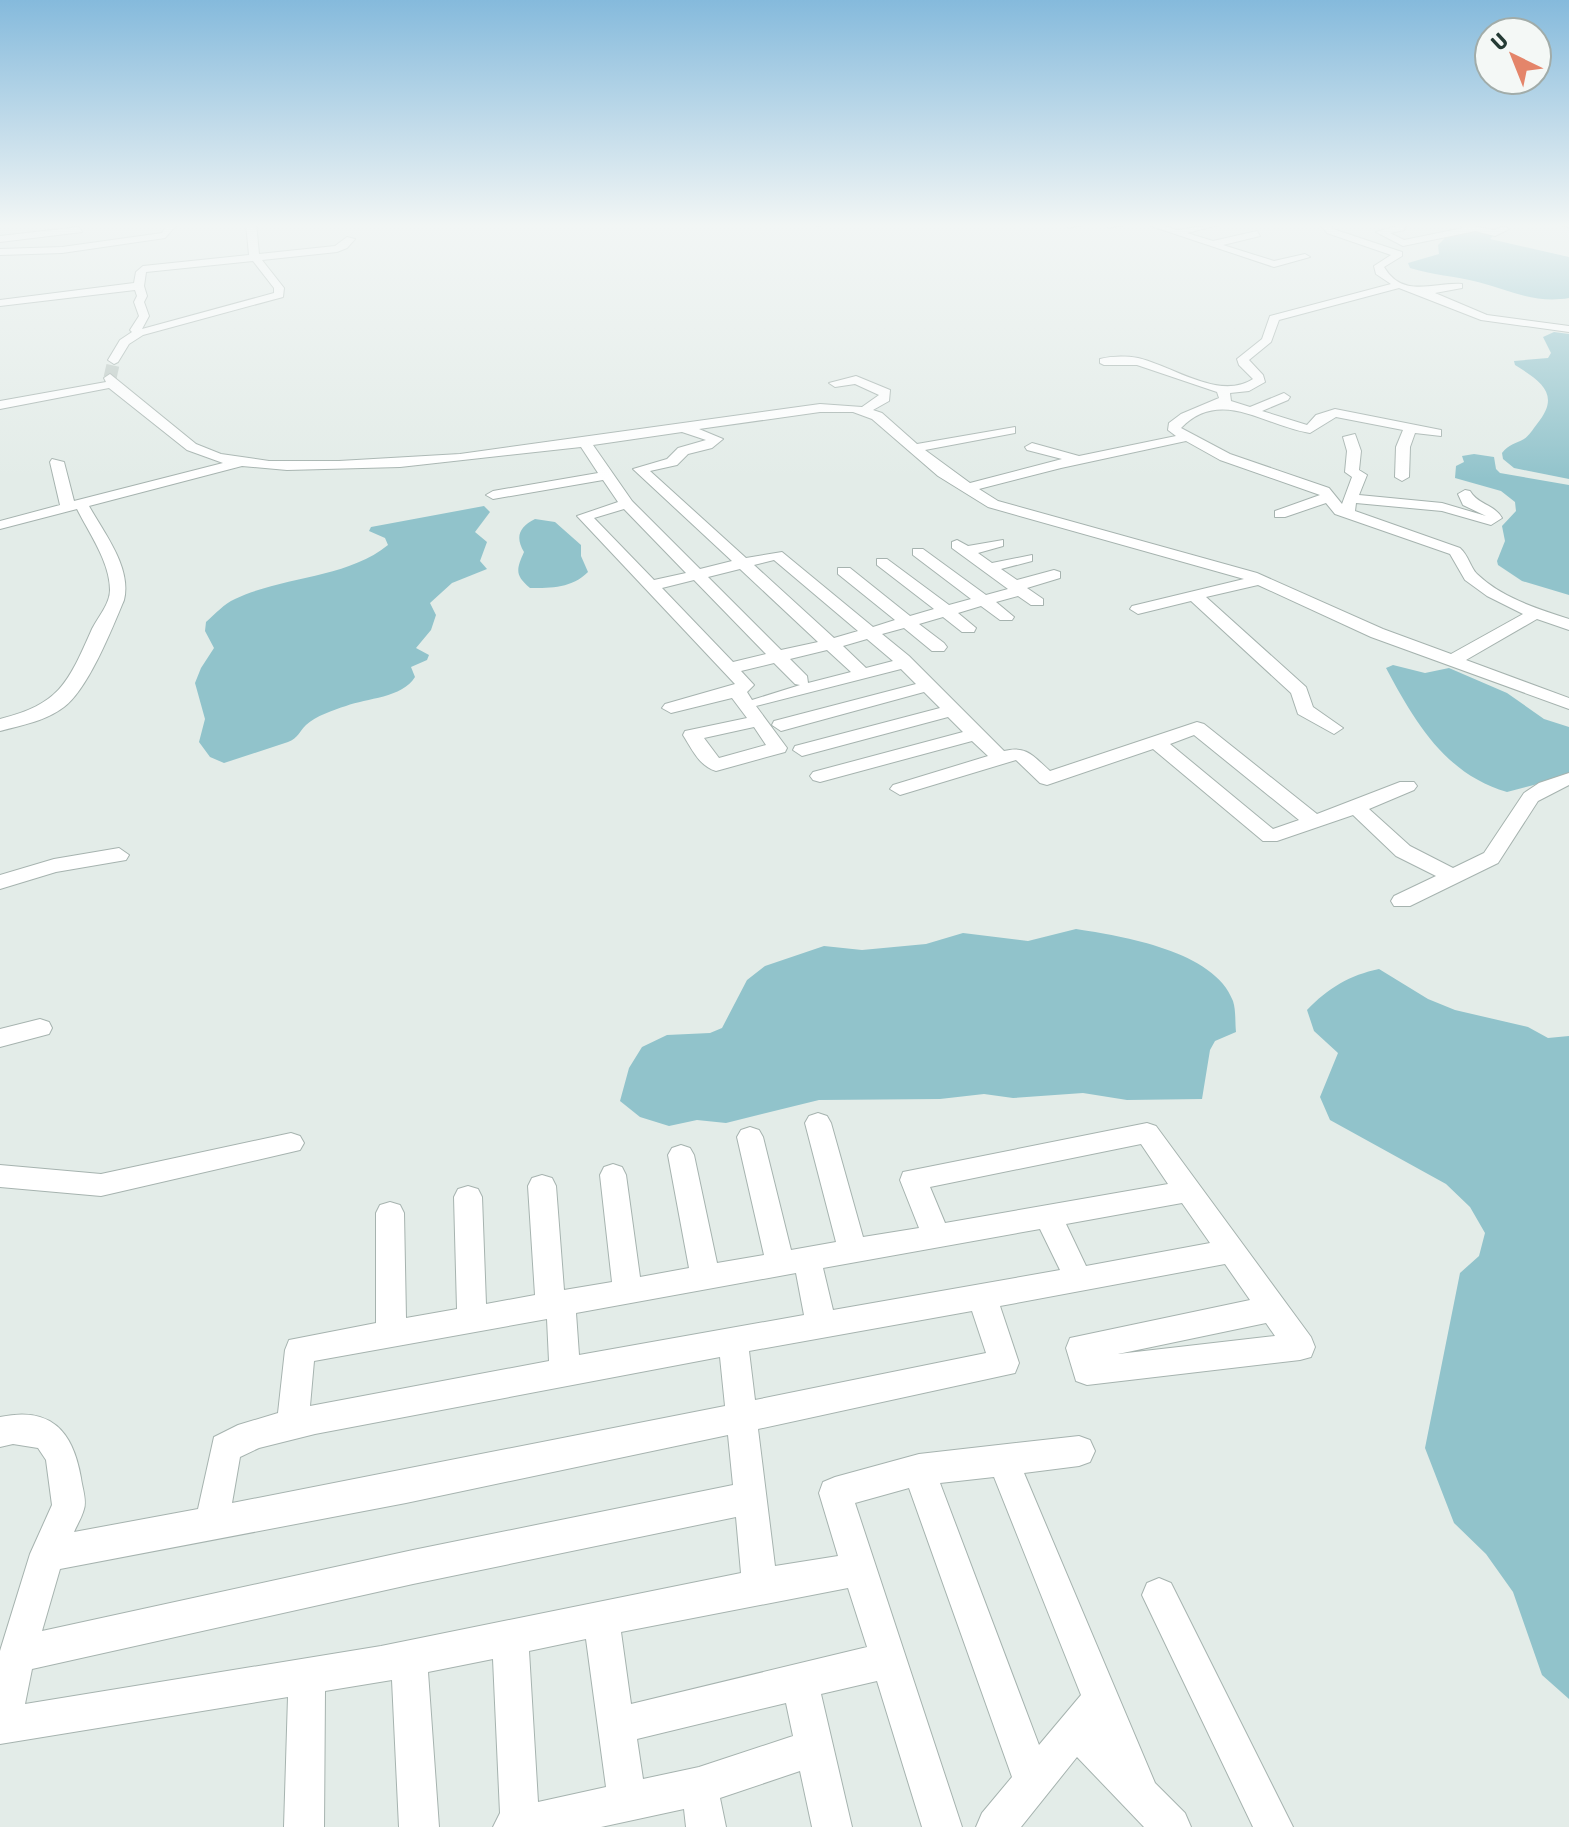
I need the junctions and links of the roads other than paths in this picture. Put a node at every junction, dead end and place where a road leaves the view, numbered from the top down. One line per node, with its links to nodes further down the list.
1 (141, 308): 6 (street)
2 (230, 308): 6 (street)
3 (1311, 308): 10 (street)
4 (1464, 308): 5 (street)
5 (1569, 329)
6 (139, 333): 7 (street)
7 (114, 360)
8 (1104, 361): 10 (street)
9 (835, 383): 14 (street)
10 (1230, 388): 12 (street)
11 (1284, 397): 15 (street)
12 (1220, 402): 15 (street); 20 (street)
13 (0, 405): 27 (street)
14 (865, 410): 16 (street); 24 (street)
15 (1249, 412): 17 (street)
16 (678, 428): 22 (street); 44 (street)
17 (1410, 428): 19 (street); 29 (street)
18 (1010, 430): 24 (street)
19 (1436, 433)
20 (1189, 437): 25 (street); 33 (street)
21 (1350, 437): 34 (street)
22 (585, 444): 27 (street); 28 (street)
23 (1032, 447): 25 (street)
24 (916, 448): 30 (street)
25 (1077, 460): 30 (street)
26 (57, 462): 36 (street)
27 (243, 462): 36 (street)
28 (609, 475): 32 (street); 35 (street)
29 (1402, 477)
30 (965, 489): 49 (street)
31 (1465, 494): 34 (street)
32 (493, 495)
33 (1328, 497): 37 (street); 38 (street)
34 (1352, 498): 38 (street)
35 (627, 504): 48 (street); 50 (street)
36 (74, 506): 39 (street); 78 (street)
37 (1280, 514)
38 (1349, 514): 57 (street)
39 (0, 525)
40 (998, 543): 45 (street)
41 (918, 552): 53 (street)
42 (1027, 558): 45 (street)
43 (882, 562): 56 (street)
44 (744, 564): 48 (street); 62 (street); 63 (street)
45 (989, 568): 51 (street)
46 (844, 571): 59 (street)
47 (1054, 575): 51 (street)
48 (695, 576): 50 (street); 65 (street)
49 (1259, 580): 52 (street); 67 (street)
50 (651, 586): 68 (street)
51 (1017, 588): 53 (street); 54 (street)
52 (1196, 597): 55 (street); 80 (street)
53 (983, 600): 56 (street); 58 (street)
54 (1037, 602)
55 (1138, 609)
56 (945, 611): 59 (street); 61 (street)
57 (1536, 613): 60 (street); 67 (street)
58 (1006, 617)
59 (906, 622): 62 (street); 64 (street)
60 (1569, 625)
61 (968, 628)
62 (868, 632): 63 (street); 66 (street)
63 (830, 644): 65 (street); 69 (street)
64 (938, 647)
65 (777, 657): 68 (street); 70 (street)
66 (903, 660)
67 (1452, 661): 74 (street)
68 (730, 668): 72 (street)
69 (858, 669)
70 (801, 680)
71 (927, 686): 73 (street); 76 (street); 79 (street)
72 (737, 691): 75 (street); 77 (street)
73 (760, 701)
74 (1569, 704)
75 (671, 708)
76 (952, 710): 81 (street); 83 (street)
77 (758, 721)
78 (0, 725)
79 (781, 725)
80 (1334, 728)
81 (976, 734): 84 (street); 85 (street)
82 (1155, 741): 84 (street); 90 (street); 90 (street)
83 (802, 750)
84 (1001, 759): 88 (street)
85 (820, 776)
86 (1569, 779): 92 (street)
87 (1407, 786): 89 (street)
88 (900, 789)
89 (1356, 807): 90 (street); 92 (street)
90 (1314, 822)
91 (119, 855): 93 (street)
92 (1455, 877): 94 (street)
93 (0, 882)
94 (1402, 901)
95 (40, 1028): 96 (street)
96 (0, 1038)
97 (818, 1123): 109 (street)
98 (750, 1137): 111 (street)
99 (291, 1143): 102 (street)
100 (681, 1155): 112 (street)
101 (613, 1175): 114 (street)
102 (0, 1176)
103 (542, 1186): 116 (street)
104 (1189, 1191): 107 (street); 108 (street); 110 (street)
105 (468, 1197): 118 (street)
106 (390, 1213): 120 (street)
107 (1048, 1216): 108 (street); 113 (street)
108 (936, 1236): 109 (street)
109 (853, 1251): 111 (street)
110 (1232, 1251): 113 (street); 117 (street)
111 (794, 1261): 112 (street); 119 (street)
112 (705, 1277): 114 (street)
113 (1079, 1280): 115 (street)
114 (627, 1290): 116 (street)
115 (982, 1297): 119 (street); 123 (street)
116 (556, 1303): 118 (street); 122 (street)
117 (1274, 1308): 117 (street)
118 (472, 1318): 120 (street)
119 (821, 1325): 121 (street)
120 (391, 1332): 124 (street)
121 (733, 1341): 122 (street); 123 (street)
122 (565, 1371): 124 (street)
123 (741, 1418): 129 (street); 130 (street)
124 (293, 1425): 130 (street)
125 (0, 1432): 131 (street)
126 (1079, 1451): 127 (street)
127 (1003, 1460): 128 (street); 142 (street)
128 (919, 1470): 132 (street); 146 (street)
129 (750, 1498): 133 (street); 137 (street)
130 (212, 1524): 131 (street)
131 (47, 1554): 137 (street)
132 (860, 1569): 133 (street); 139 (street)
133 (760, 1586): 135 (street)
134 (1159, 1595): 157 (street)
135 (601, 1619): 136 (street); 143 (street)
136 (510, 1637): 138 (street); 150 (street)
137 (17, 1654): 140 (street)
138 (409, 1658): 140 (street); 152 (street)
139 (888, 1660): 141 (street); 155 (street)
140 (307, 1676): 151 (street)
141 (800, 1681): 143 (street); 145 (street)
142 (1101, 1699): 144 (street); 149 (street)
143 (616, 1726): 148 (street)
144 (1076, 1729): 146 (street); 149 (street)
145 (814, 1748): 147 (street); 154 (street)
146 (1033, 1781): 156 (street)
147 (699, 1786): 148 (street); 153 (street)
148 (605, 1812): 150 (street)
149 (1155, 1817)
150 (516, 1826)
151 (304, 1827)
152 (419, 1827)
153 (706, 1827)
154 (832, 1827)
155 (942, 1827)
156 (996, 1827)
157 (1273, 1827)

